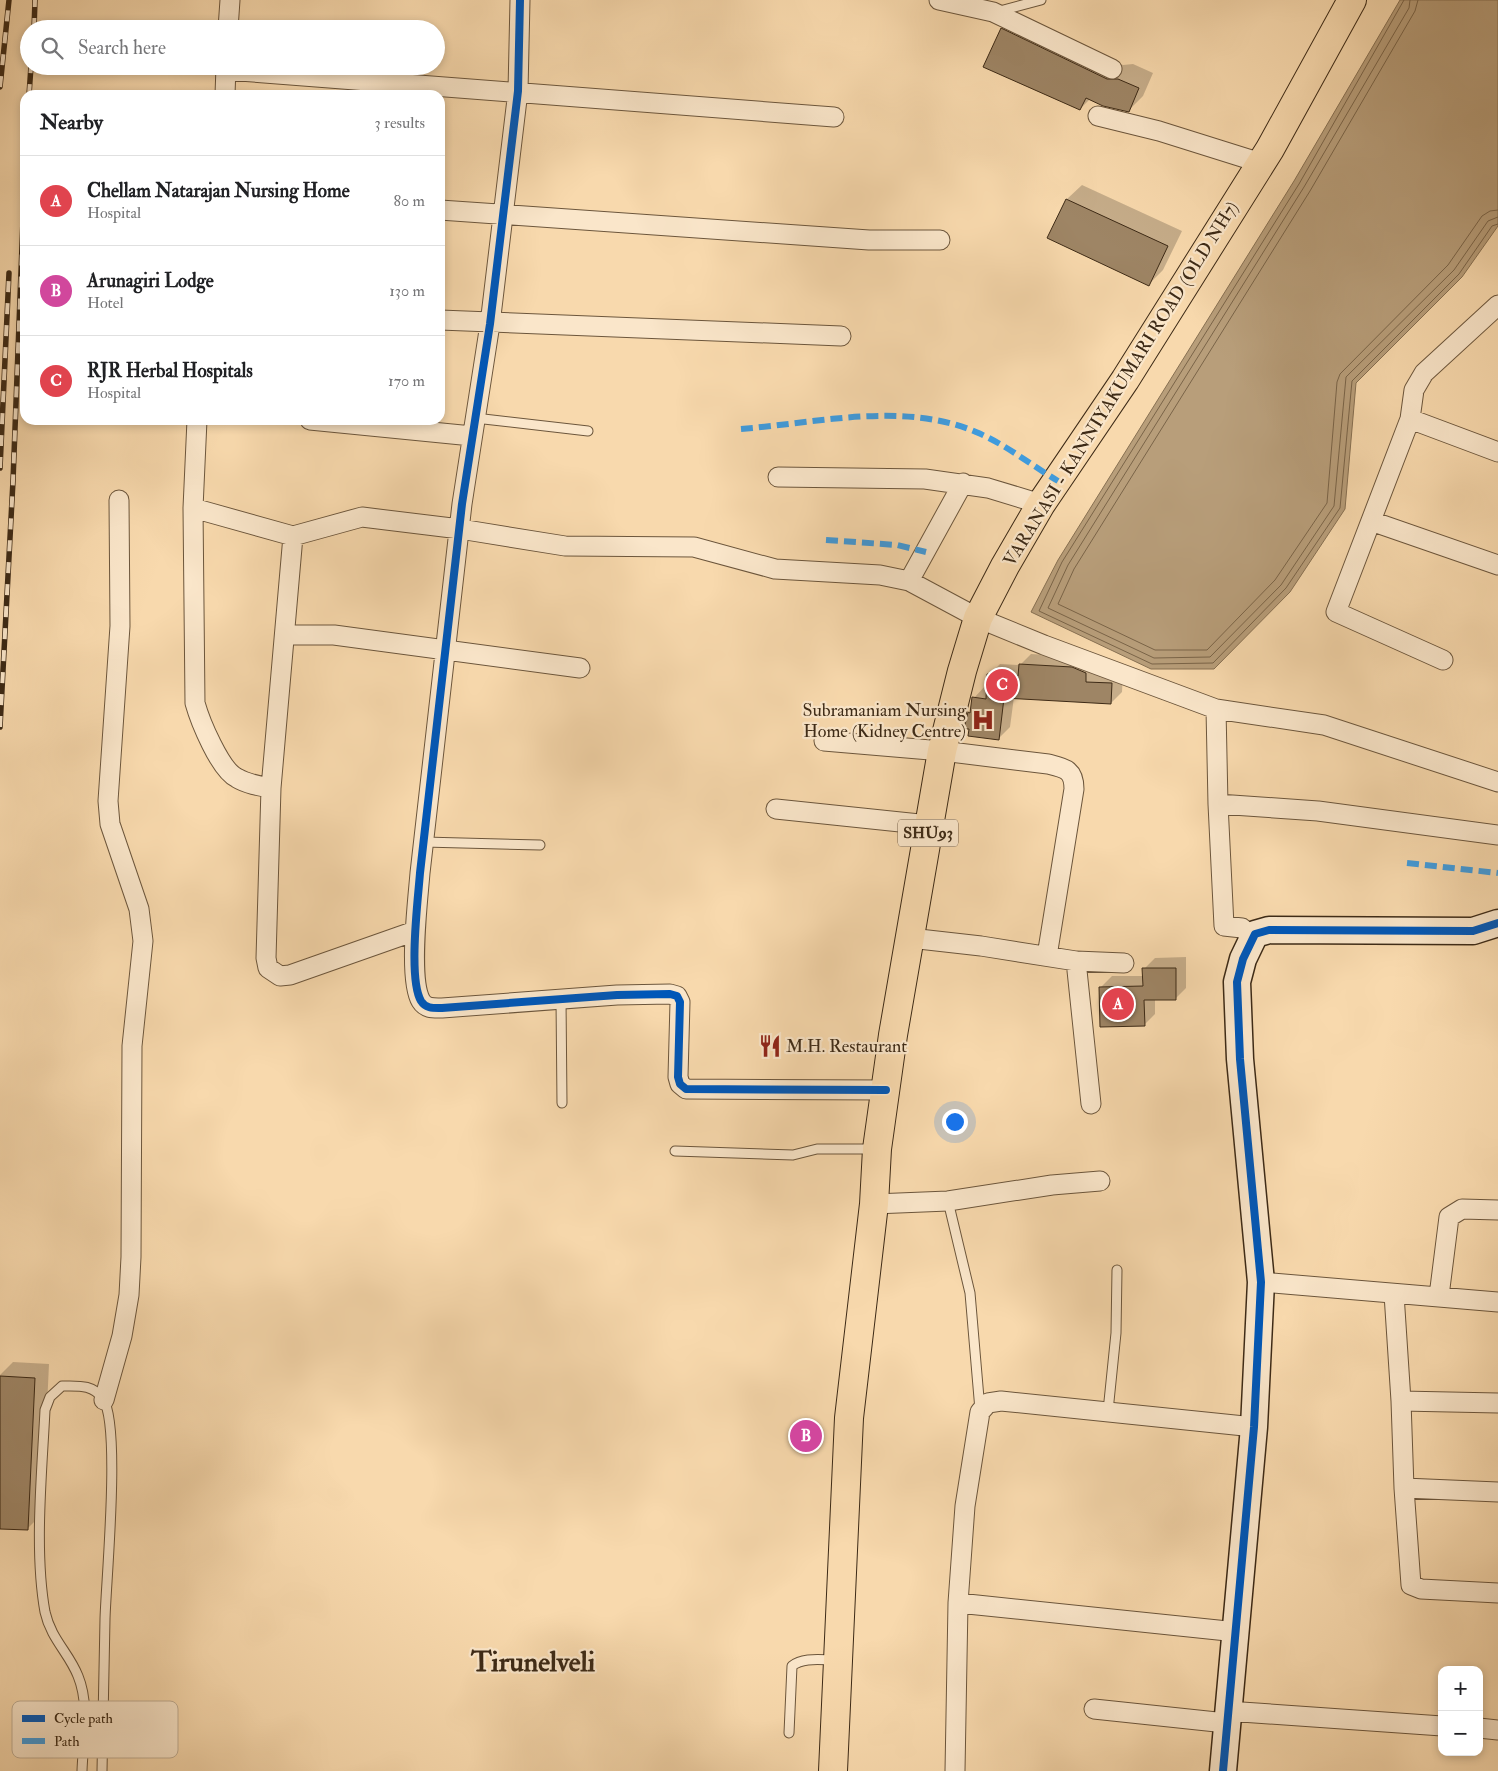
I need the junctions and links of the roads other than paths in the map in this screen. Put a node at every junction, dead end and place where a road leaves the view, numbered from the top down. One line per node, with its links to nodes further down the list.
1 (230, 0): 7 (street)
2 (520, 0): 12 (street)
3 (939, 0): 6 (street)
4 (1041, 0): 6 (lane)
5 (1352, 0): 15 (main road, VARANASI - KANNIYAKUMARI ROAD (OLD NH7) / SHU93)
6 (993, 12): 8 (street)
7 (229, 20)
8 (1112, 70)
9 (226, 75): 11 (street)
10 (315, 75): 12 (street)
11 (225, 90)
12 (518, 91): 14 (street); 17 (street)
13 (1098, 116): 15 (street)
14 (834, 117)
15 (1261, 163): 34 (main road, VARANASI - KANNIYAKUMARI ROAD (OLD NH7) / SHU93)
16 (445, 210): 17 (street)
17 (502, 216): 18 (street); 22 (street)
18 (940, 240)
19 (1498, 305): 21 (street)
20 (445, 320): 22 (street)
21 (1491, 322): 25 (street)
22 (490, 324): 23 (street); 24 (street)
23 (841, 336)
24 (475, 418): 28 (lane); 29 (street)
25 (1410, 419): 30 (street); 36 (street)
26 (197, 425): 35 (street)
27 (361, 425): 29 (street)
28 (588, 431)
29 (472, 436): 37 (street)
30 (1498, 452)
31 (778, 477): 32 (street)
32 (963, 483): 34 (street); 40 (street)
33 (119, 500): 79 (street)
34 (1041, 504): 41 (main road, VARANASI - KANNIYAKUMARI ROAD (OLD NH7) / SHU93)
35 (193, 508): 38 (street); 50 (street)
36 (1370, 521): 39 (street); 44 (street)
37 (460, 529): 38 (street); 40 (street); 43 (street)
38 (293, 536): 42 (street)
39 (1498, 565)
40 (909, 581): 41 (street)
41 (978, 618): 46 (street); 48 (main road, VARANASI - KANNIYAKUMARI ROAD (OLD NH7) / SHU93)
42 (285, 634): 43 (street); 50 (street)
43 (447, 651): 45 (street); 55 (street)
44 (1443, 660)
45 (580, 668)
46 (1216, 709): 49 (street); 51 (street)
47 (824, 741): 48 (street)
48 (942, 751): 53 (main road, VARANASI - KANNIYAKUMARI ROAD (OLD NH7) / SHU93); 61 (street)
49 (1498, 782)
50 (271, 788): 58 (street)
51 (1218, 804): 54 (street); 60 (street)
52 (776, 809): 53 (street)
53 (929, 825): 59 (main road, VARANASI - KANNIYAKUMARI ROAD (OLD NH7) / SHU93)
54 (1498, 835)
55 (424, 842): 56 (lane); 58 (street)
56 (540, 845)
57 (1497, 919): 60 (street)
58 (415, 931): 64 (street)
59 (910, 938): 61 (street); 65 (main road, VARANASI - KANNIYAKUMARI ROAD (OLD NH7) / SHU93)
60 (1253, 938): 75 (street)
61 (1047, 956): 62 (street)
62 (1076, 961): 63 (street); 67 (street)
63 (1124, 963)
64 (561, 999): 65 (street); 66 (lane)
65 (886, 1090): 68 (main road, VARANASI - KANNIYAKUMARI ROAD (OLD NH7) / SHU93)
66 (562, 1103)
67 (1091, 1104)
68 (877, 1150): 69 (lane); 72 (main road, VARANASI - KANNIYAKUMARI ROAD (OLD NH7) / SHU93)
69 (676, 1151)
70 (1100, 1182): 71 (street)
71 (948, 1201): 72 (street); 83 (lane)
72 (874, 1204): 90 (main road, VARANASI - KANNIYAKUMARI ROAD (OLD NH7) / SHU93)
73 (1498, 1210): 77 (street)
74 (1116, 1270): 82 (lane)
75 (1261, 1282): 76 (street); 84 (street)
76 (1394, 1294): 77 (street); 80 (street)
77 (1439, 1296): 78 (street)
78 (1498, 1302)
79 (104, 1400): 91 (lane); 92 (lane)
80 (1401, 1401): 81 (street); 85 (street)
81 (1498, 1403)
82 (1108, 1411): 83 (street); 84 (street)
83 (980, 1412): 88 (street)
84 (1254, 1427): 89 (street)
85 (1404, 1488): 86 (street); 87 (street)
86 (1498, 1492)
87 (1498, 1593)
88 (958, 1603): 89 (street); 104 (street)
89 (1236, 1632): 94 (street)
90 (838, 1660): 98 (lane); 103 (main road, VARANASI - KANNIYAKUMARI ROAD (OLD NH7) / SHU93)
91 (85, 1701)
92 (103, 1701)
93 (1094, 1709): 94 (street)
94 (1227, 1717): 95 (street); 105 (street)
95 (1438, 1726)
96 (1483, 1728): 97 (street)
97 (1498, 1730)
98 (790, 1733)
99 (83, 1758): 101 (lane)
100 (102, 1758): 102 (lane)
101 (82, 1771)
102 (102, 1771)
103 (833, 1771)
104 (955, 1771)
105 (1223, 1771)

